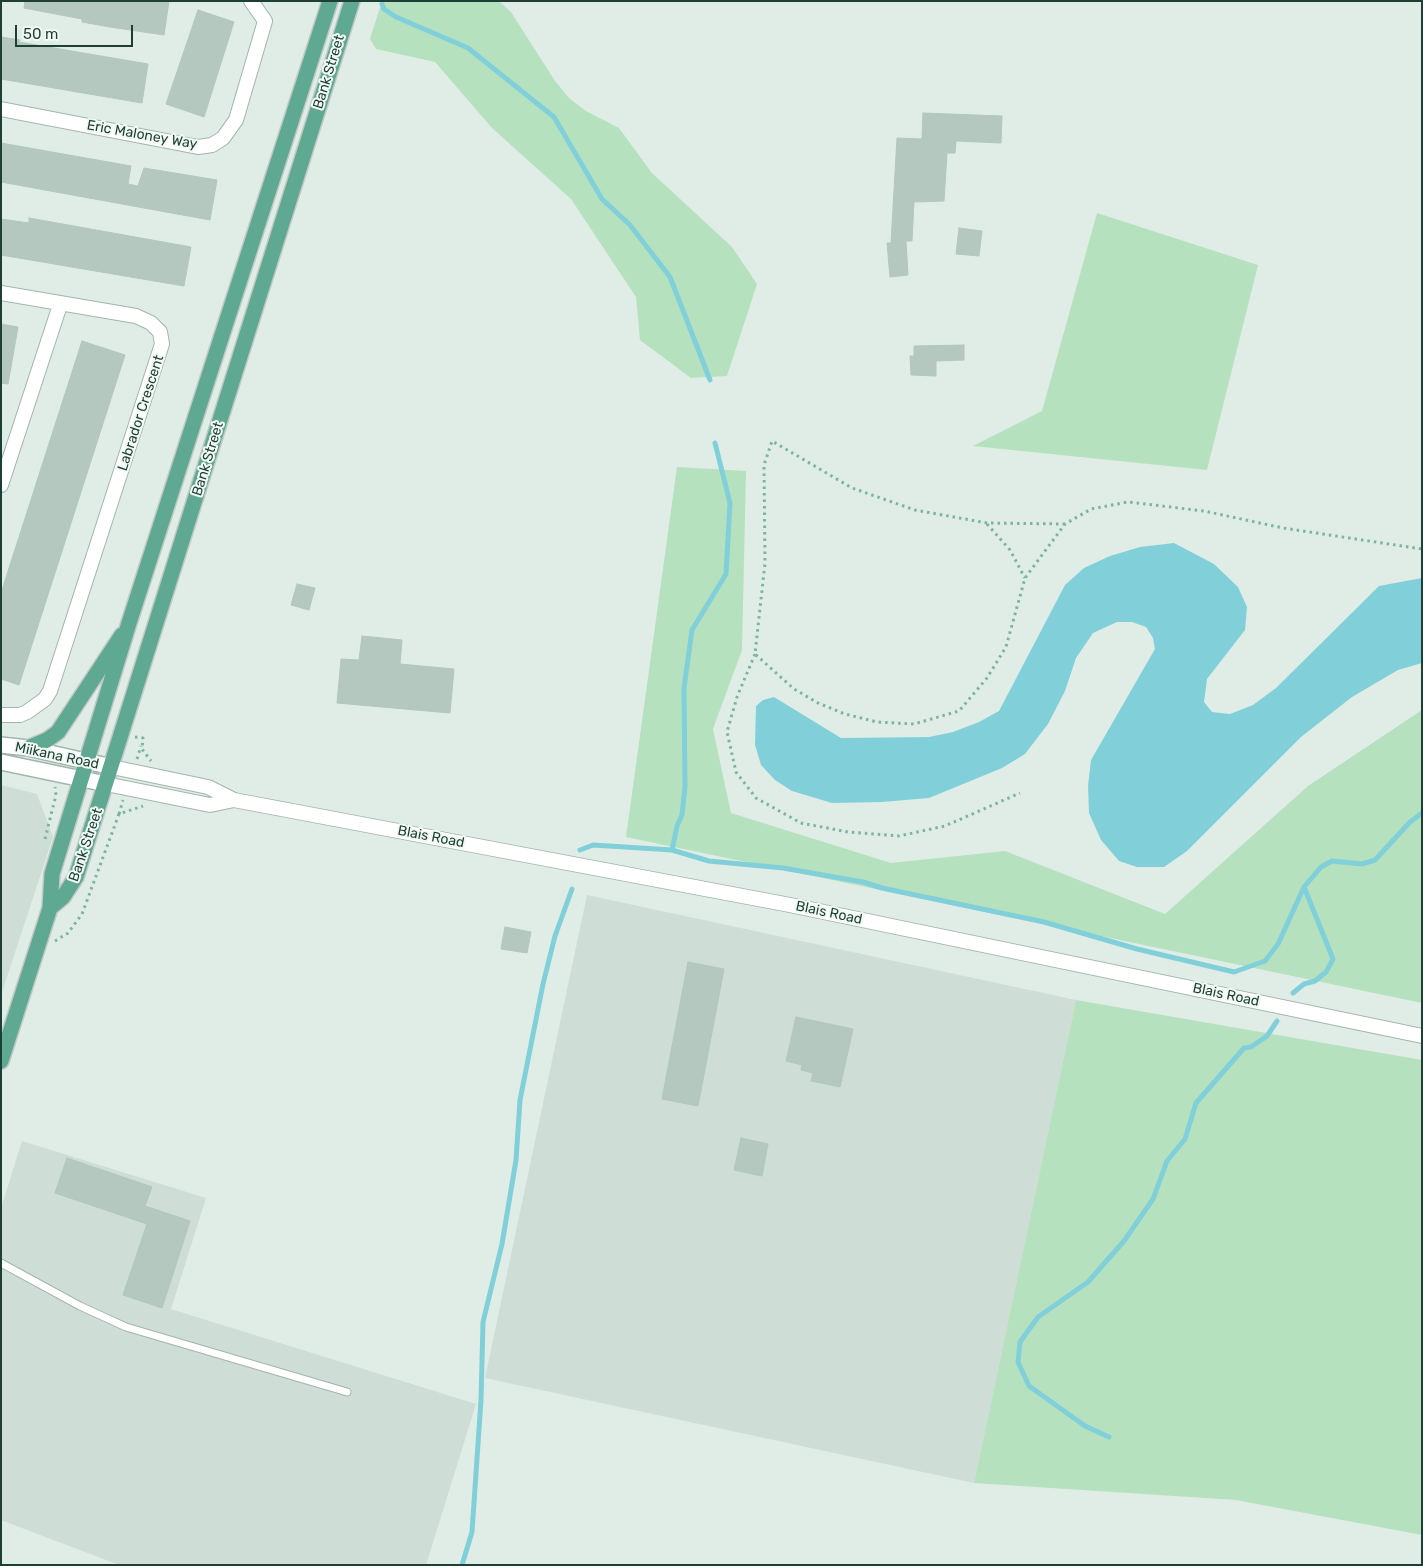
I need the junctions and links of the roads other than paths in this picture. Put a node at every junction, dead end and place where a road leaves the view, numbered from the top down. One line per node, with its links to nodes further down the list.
1 (252, 1): 4 (street, Eric Maloney Way)
2 (330, 1): 8 (main road, Bank Street)
3 (352, 1): 14 (main road, Bank Street)
4 (1, 109)
5 (1, 293): 6 (street)
6 (60, 305): 7 (street); 9 (street, Labrador Crescent)
7 (2, 484)
8 (129, 623): 11 (main road); 13 (main road, Bank Street)
9 (1, 715)
10 (1, 744): 11 (street, Miikana Road)
11 (28, 748): 13 (street, Miikana Road)
12 (1, 762): 15 (street, Miikana Road)
13 (88, 762): 14 (street, Miikana Road); 15 (main road, Bank Street)
14 (112, 767): 16 (main road, Bank Street); 17 (street, Blais Road)
15 (83, 778): 16 (street, Miikana Road); 18 (main road, Bank Street)
16 (106, 784): 17 (street, Blais Road); 18 (main road, Bank Street)
17 (234, 800): 19 (street, Blais Road)
18 (50, 908): 20 (main road, Bank Street)
19 (1422, 1036)
20 (1, 1061)
21 (1, 1264): 22 (lane)
22 (347, 1392)

